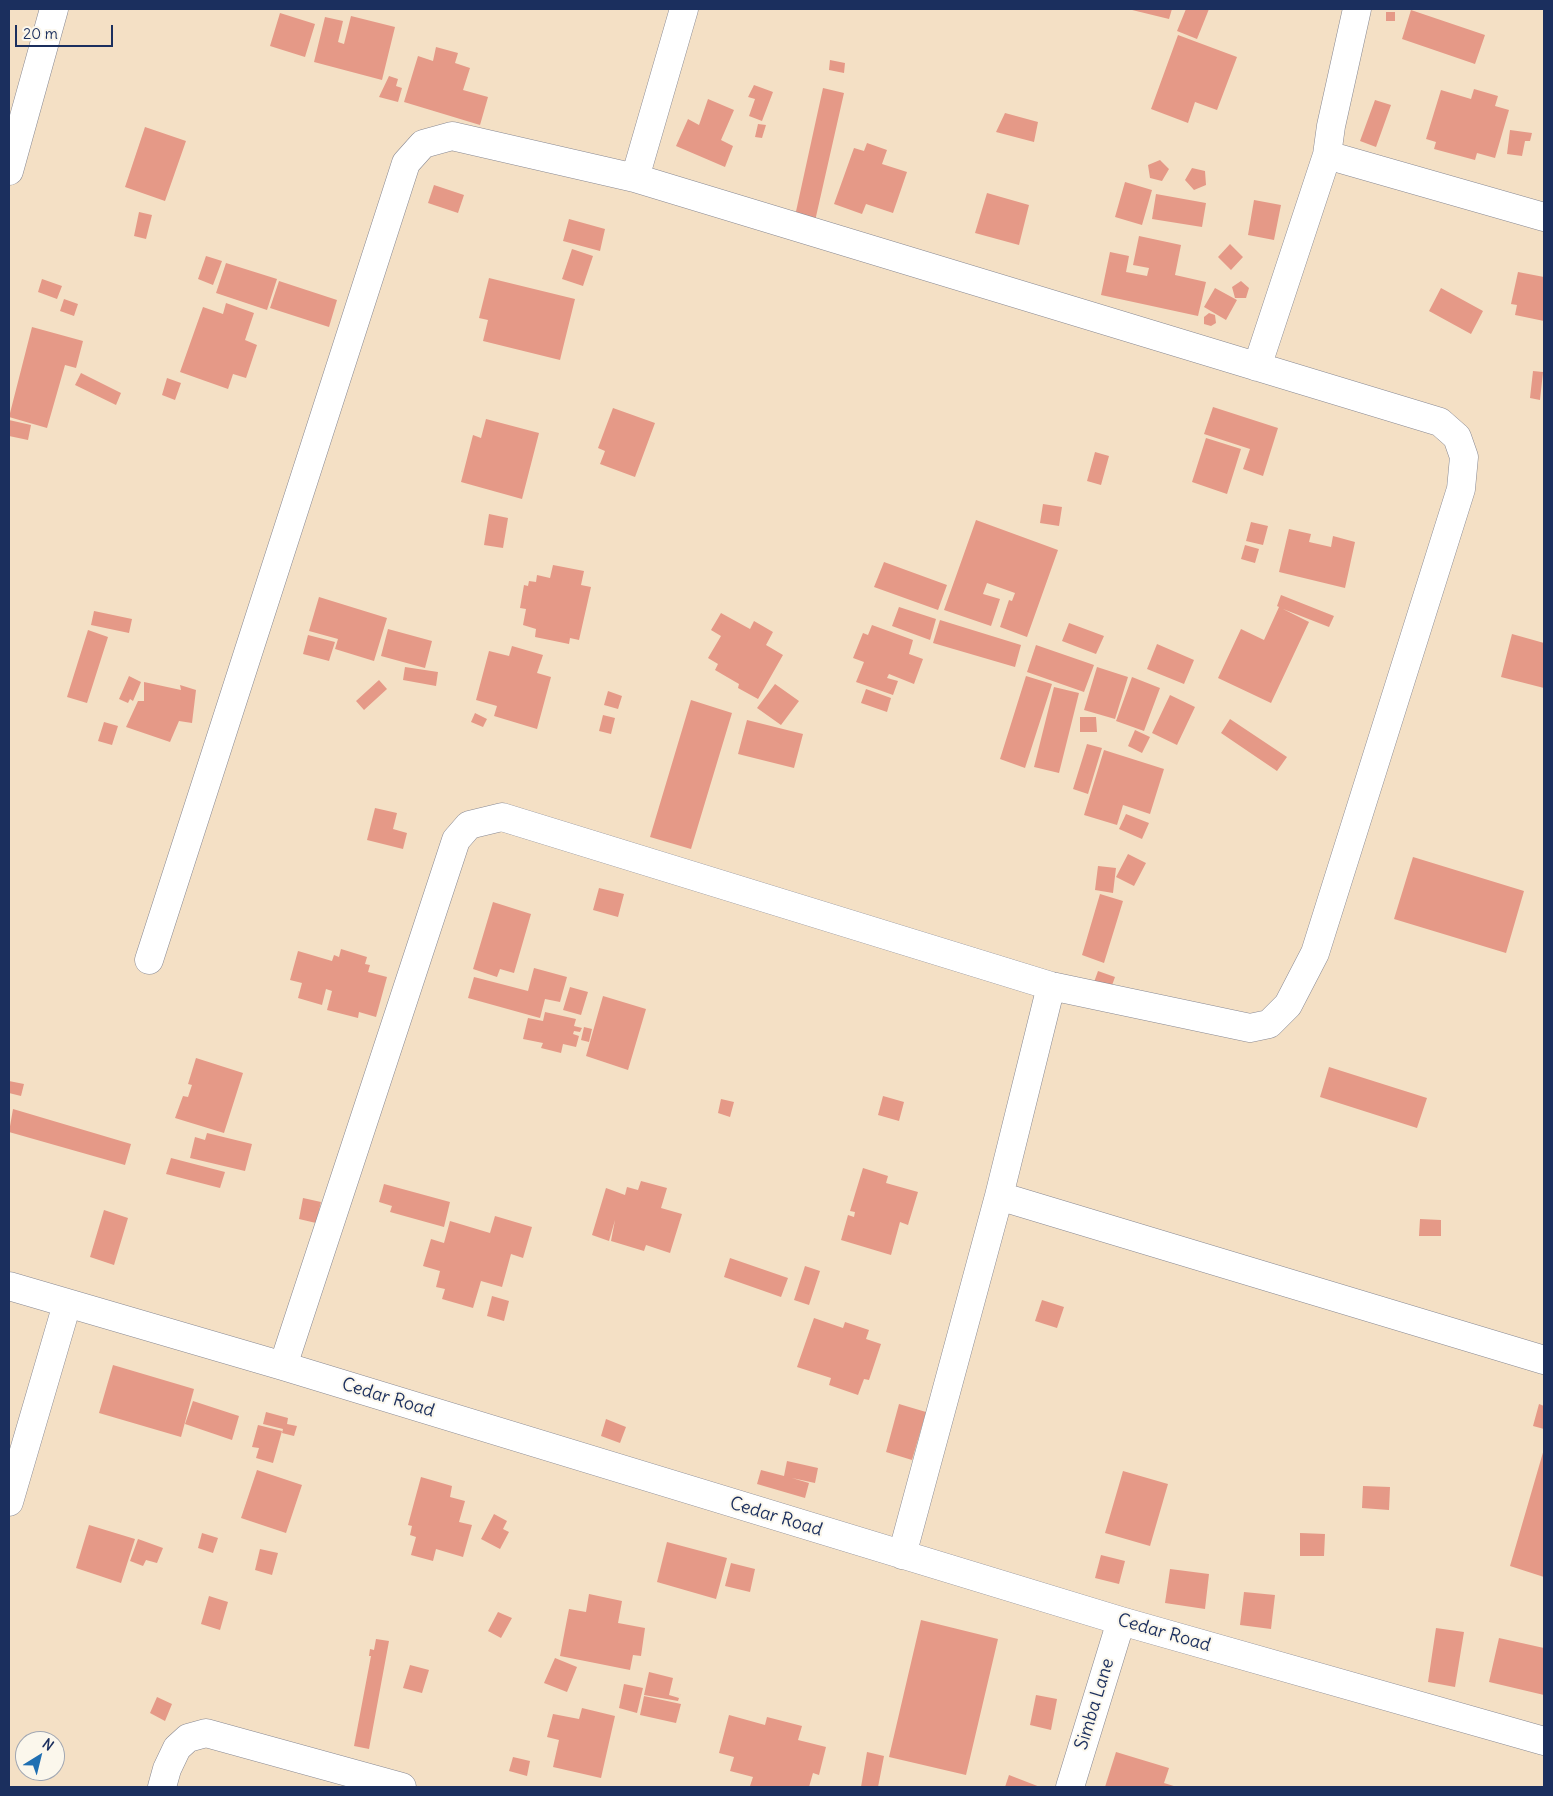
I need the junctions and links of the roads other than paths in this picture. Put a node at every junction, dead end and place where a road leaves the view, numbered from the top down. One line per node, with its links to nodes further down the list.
1 (54, 9): 5 (street)
2 (684, 9): 6 (street)
3 (1357, 9): 4 (street)
4 (1327, 155): 7 (street); 8 (street)
5 (9, 171)
6 (635, 178): 8 (street); 9 (street)
7 (1544, 217)
8 (1257, 367): 10 (street)
9 (149, 960)
10 (1051, 986): 11 (street); 15 (street)
11 (999, 1196): 14 (street); 17 (street)
12 (9, 1286): 13 (street, Cedar Road)
13 (67, 1304): 15 (street, Cedar Road); 16 (street)
14 (1544, 1360)
15 (283, 1366): 17 (street, Cedar Road)
16 (9, 1502)
17 (902, 1555): 18 (street, Cedar Road)
18 (1121, 1621): 19 (street, Cedar Road); 22 (street, Simba Lane)
19 (1544, 1741)
20 (162, 1787): 21 (street)
21 (402, 1787)
22 (1070, 1787)

